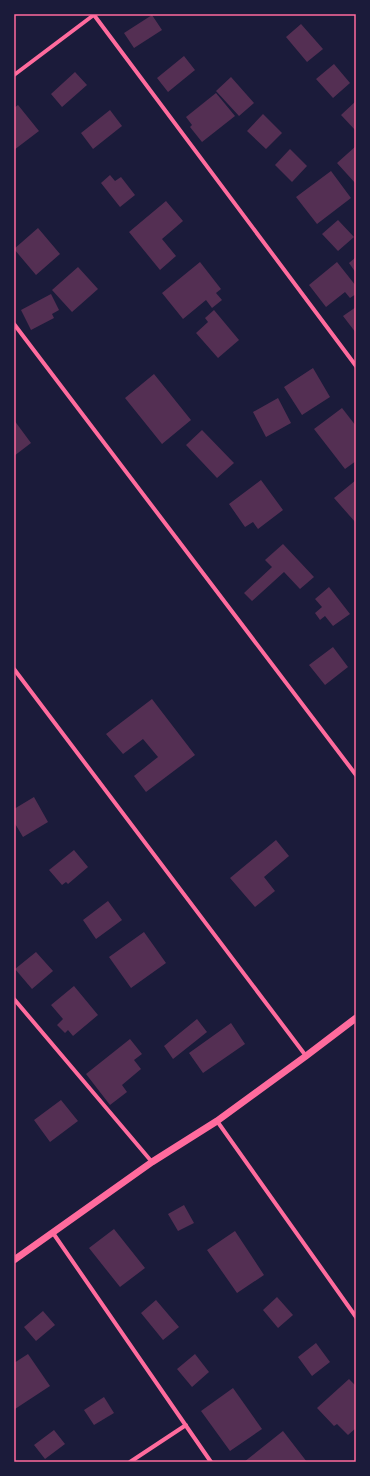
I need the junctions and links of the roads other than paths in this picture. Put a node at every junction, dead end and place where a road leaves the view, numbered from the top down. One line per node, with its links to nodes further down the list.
1 (95, 15): 2 (street); 4 (street)
2 (14, 75)
3 (14, 324): 6 (street)
4 (356, 366)
5 (14, 669): 9 (street)
6 (356, 775)
7 (14, 999): 11 (street)
8 (356, 1018): 9 (street)
9 (306, 1056): 10 (street)
10 (217, 1121): 11 (street); 14 (street)
11 (152, 1162): 12 (street)
12 (53, 1233): 13 (street); 15 (street)
13 (14, 1260)
14 (356, 1317)
15 (186, 1425): 16 (street); 17 (street)
16 (130, 1462)
17 (212, 1462)

